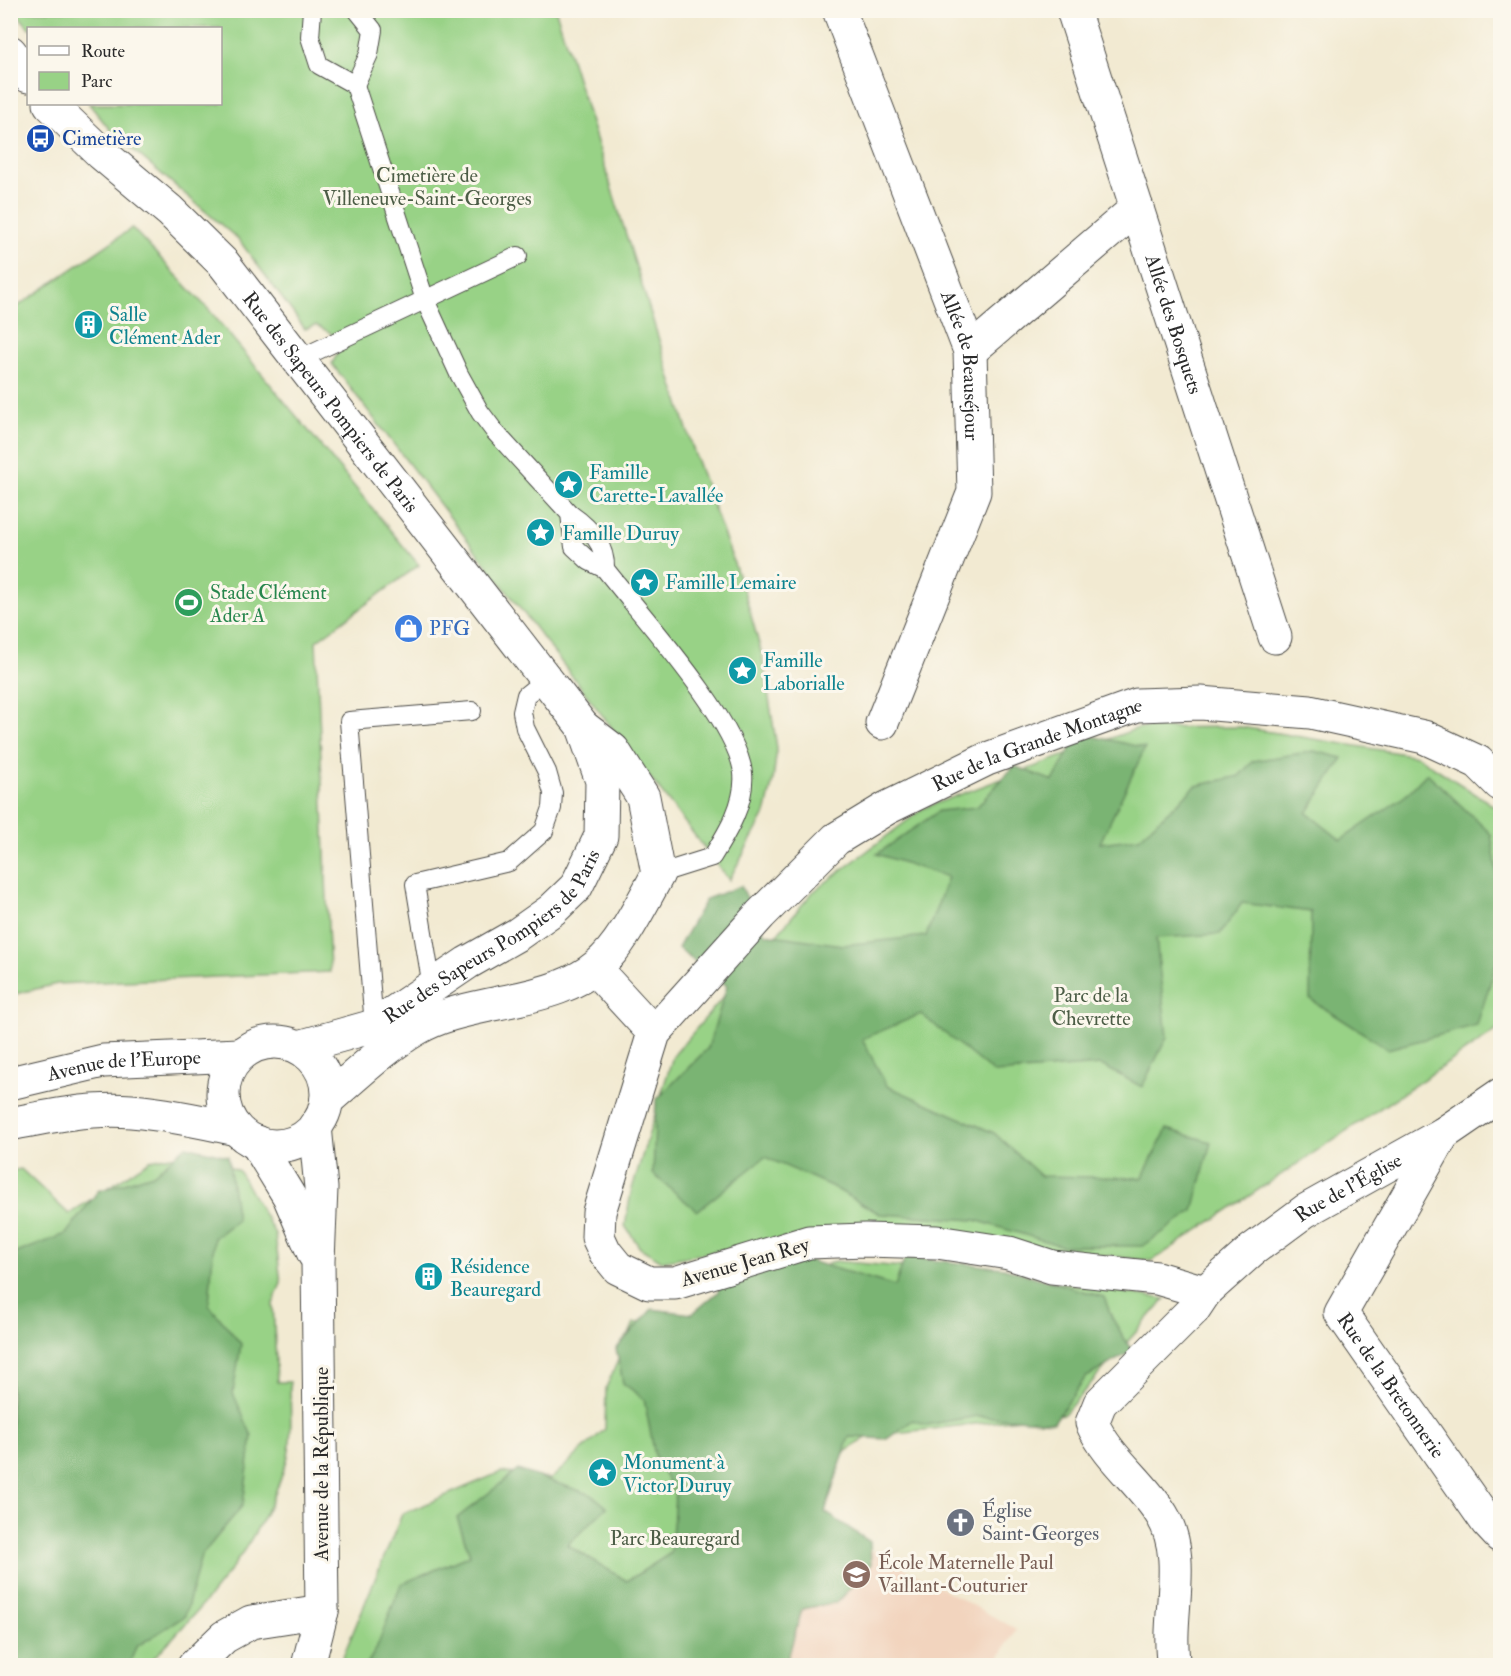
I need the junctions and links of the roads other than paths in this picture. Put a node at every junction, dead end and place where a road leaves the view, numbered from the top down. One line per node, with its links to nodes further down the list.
1 (312, 10): 7 (lane)
2 (357, 10): 7 (lane)
3 (839, 10): 12 (street, Allée de Beauséjour)
4 (1073, 10): 9 (street, Allée des Bosquets)
5 (10, 52): 6 (street)
6 (27, 75)
7 (355, 85): 11 (lane)
8 (51, 105): 13 (street, Rue des Sapeurs Pompiers de Paris)
9 (1137, 208): 12 (street); 14 (street, Allée des Bosquets)
10 (518, 255): 11 (lane)
11 (424, 300): 13 (lane); 20 (lane)
12 (970, 351): 17 (street, Allée de Beauséjour)
13 (299, 359): 15 (street, Rue des Sapeurs Pompiers de Paris)
14 (1275, 637)
15 (547, 678): 18 (street, Rue des Sapeurs Pompiers de Paris); 22 (lane)
16 (472, 711): 23 (lane)
17 (882, 723)
18 (583, 728): 20 (street, Rue des Sapeurs Pompiers de Paris); 22 (street, Rue des Sapeurs Pompiers de Paris)
19 (1500, 784): 24 (street, Rue de la Grande Montagne)
20 (658, 874): 21 (street, Rue des Sapeurs Pompiers de Paris)
21 (596, 970): 24 (street); 29 (street, Rue des Sapeurs Pompiers de Paris)
22 (432, 987): 23 (street, Rue des Sapeurs Pompiers de Paris)
23 (374, 1026): 25 (street, Rue des Sapeurs Pompiers de Paris)
24 (654, 1033): 34 (street, Avenue Jean Rey)
25 (299, 1047): 26 (street); 29 (street)
26 (239, 1055): 27 (street, Avenue de l'Europe); 32 (street)
27 (10, 1083)
28 (1500, 1095): 31 (street, Rue de l'Église)
29 (321, 1113): 32 (street); 33 (street)
30 (10, 1124): 32 (street)
31 (1443, 1134): 34 (street, Rue de l'Église); 35 (street, Rue de la Bretonnerie)
32 (246, 1135): 33 (street)
33 (318, 1261): 36 (street, Avenue de la République)
34 (1205, 1292): 39 (street, Rue de l'Église)
35 (1500, 1536)
36 (322, 1611): 37 (street); 38 (street, Avenue de la République)
37 (194, 1665)
38 (308, 1665)
39 (1174, 1665)

